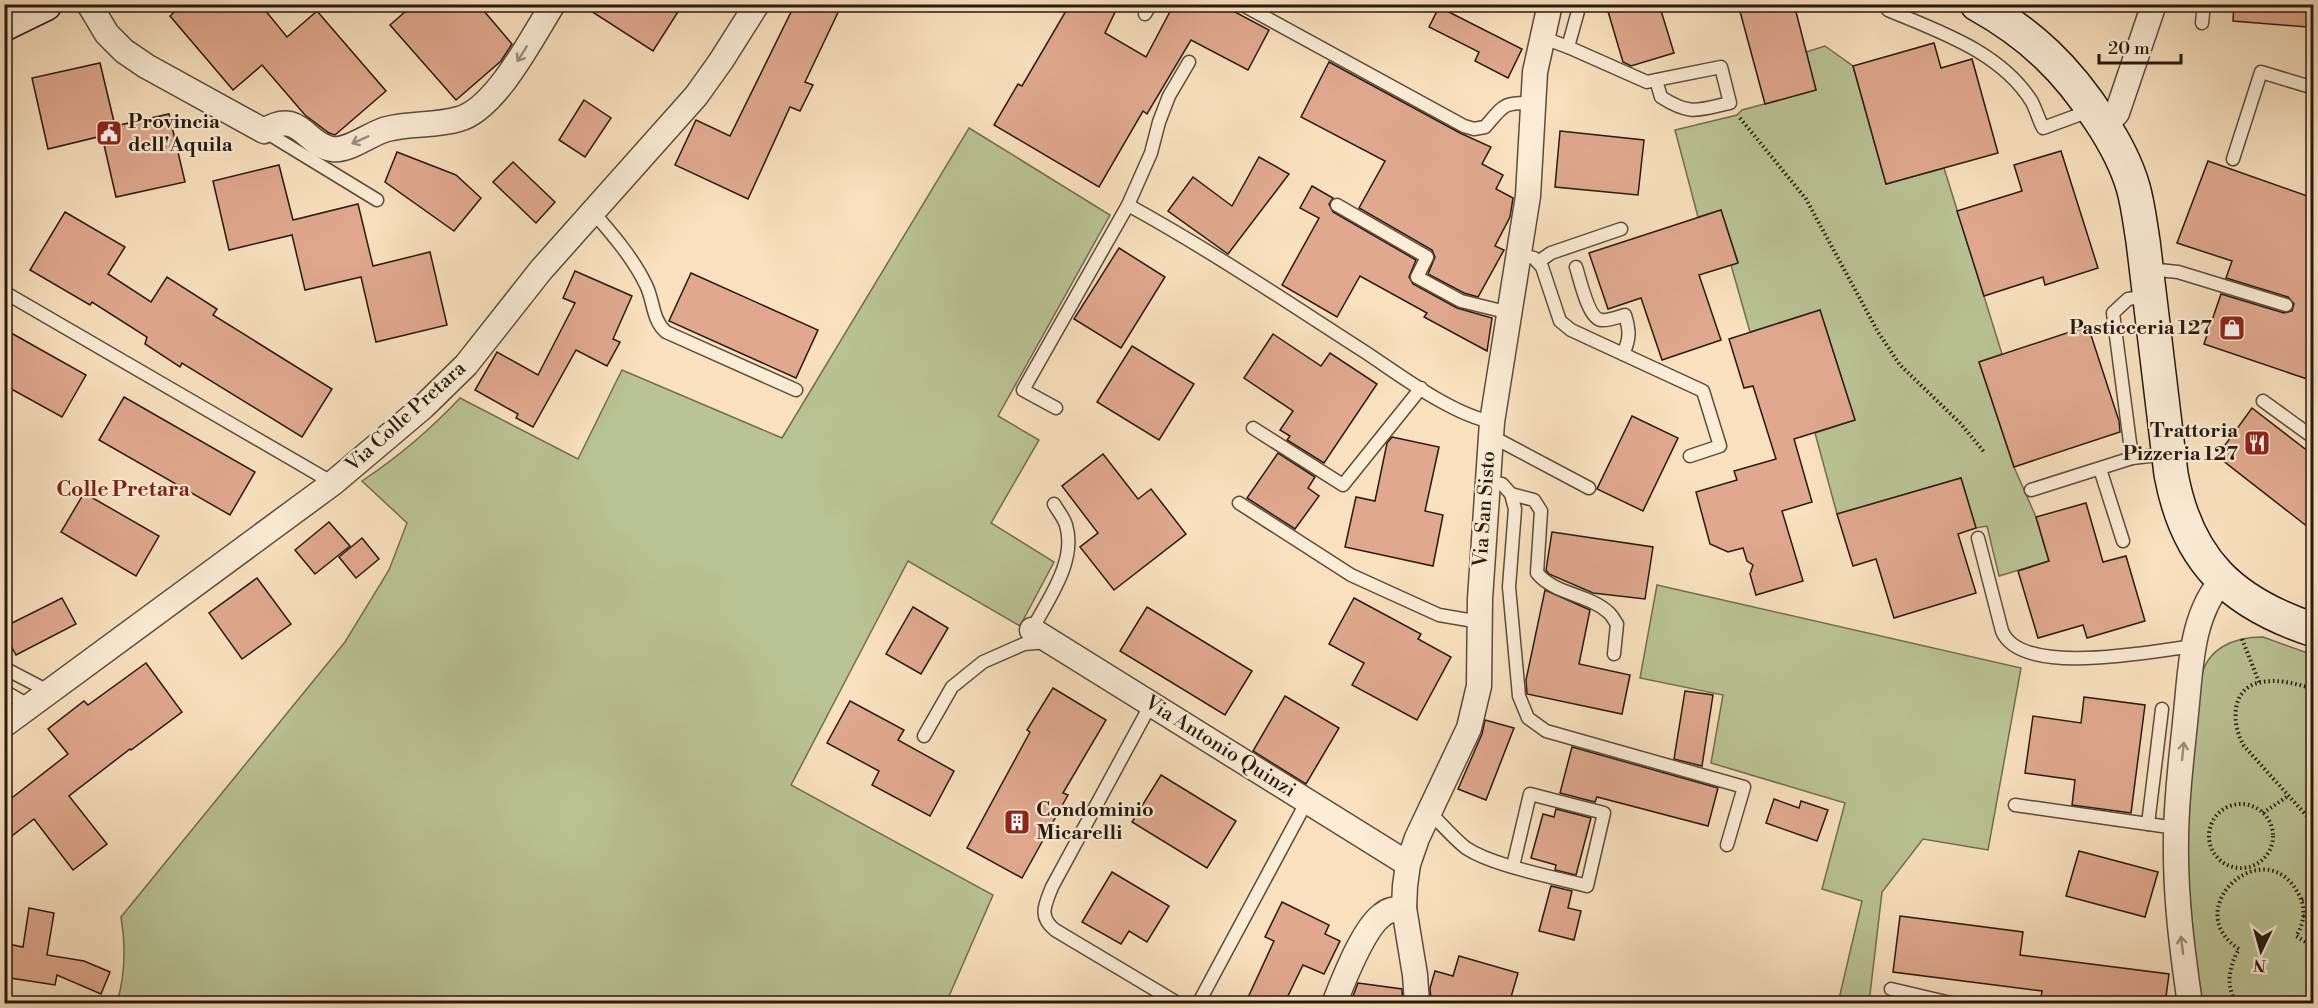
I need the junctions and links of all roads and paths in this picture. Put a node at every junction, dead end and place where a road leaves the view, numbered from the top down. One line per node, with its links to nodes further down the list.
1 (45, 4): 13 (street)
2 (89, 4): 22 (street)
3 (553, 4): 22 (street, one-way to 22)
4 (757, 4): 27 (street, Via Colle Pretara)
5 (1241, 4): 19 (lane)
6 (1550, 4): 14 (street, Via San Sisto)
7 (1580, 4): 15 (lane)
8 (1977, 4): 21 (street)
9 (2154, 4): 21 (street)
10 (2204, 4): 12 (lane)
11 (1886, 6): 21 (lane)
12 (2202, 22)
13 (4, 24)
14 (1541, 37): 15 (lane); 19 (street, Via San Sisto)
15 (1568, 47): 17 (lane)
16 (1189, 62): 25 (lane)
17 (1656, 80): 20 (lane); 20 (lane)
18 (2313, 88): 23 (lane)
19 (1533, 103): 29 (street, Via San Sisto)
20 (1730, 103): 43 (path)
21 (2099, 118): 31 (street)
22 (264, 131): 24 (lane)
23 (2234, 159)
24 (377, 200)
25 (1128, 205): 36 (lane); 39 (lane)
26 (1336, 205): 34 (lane)
27 (593, 212): 37 (lane); 49 (street, Via Colle Pretara)
28 (1621, 230): 29 (lane)
29 (1528, 258): 34 (street, Via San Sisto); 35 (lane)
30 (1576, 267): 35 (lane)
31 (2148, 283): 33 (lane); 44 (street); 46 (lane)
32 (4, 292): 49 (lane)
33 (2286, 305)
34 (1510, 313): 41 (street, Via San Sisto)
35 (1623, 354): 45 (lane)
36 (1421, 388): 40 (lane); 41 (lane)
37 (796, 390)
38 (2264, 400): 42 (lane)
39 (1056, 408)
40 (1253, 428)
41 (1491, 429): 48 (street, Via San Sisto); 50 (lane)
42 (2313, 438)
43 (1984, 452)
44 (2168, 454): 46 (lane); 57 (street)
45 (1690, 456)
46 (2132, 458): 47 (lane)
47 (2100, 469): 51 (lane); 56 (lane)
48 (1487, 482): 52 (lane); 58 (street, Via San Sisto)
49 (333, 483): 68 (street, Via Colle Pretara)
50 (1589, 488)
51 (2031, 490)
52 (1511, 494): 63 (lane); 82 (lane)
53 (1239, 502): 58 (lane)
54 (1054, 504): 60 (lane)
55 (1978, 538): 62 (lane)
56 (2123, 541)
57 (2223, 579): 59 (street); 62 (street)
58 (1480, 622): 77 (street, Via San Sisto)
59 (2313, 630)
60 (1041, 636): 69 (street, Via Antonio Quinzi); 73 (lane)
61 (2242, 639): 65 (path)
62 (2194, 646): 81 (street, one-way to 62)
63 (1614, 654)
64 (4, 668): 68 (lane)
65 (2259, 682): 66 (path); 74 (path)
66 (2313, 689)
67 (4, 691): 70 (lane)
68 (50, 692): 70 (street, Via Colle Pretara)
69 (1151, 704): 75 (street, Via Antonio Quinzi); 93 (lane)
70 (30, 706): 72 (street, Via Colle Pretara)
71 (2162, 709): 79 (lane)
72 (4, 725)
73 (924, 736)
74 (2288, 796): 78 (path); 80 (path)
75 (1307, 801): 83 (street, Via Antonio Quinzi); 94 (lane)
76 (2015, 805): 79 (lane)
77 (1429, 812): 83 (street, Via San Sisto); 84 (lane)
78 (2263, 813): 85 (path); 85 (path)
79 (2148, 824): 81 (lane)
80 (2313, 824)
81 (2176, 828): 98 (street, one-way to 81)
82 (1727, 845)
83 (1408, 864): 88 (street, Via San Sisto)
84 (1513, 866): 84 (lane)
85 (2248, 869): 87 (path); 99 (path)
86 (2313, 896): 87 (path)
87 (2302, 900): 89 (path)
88 (1404, 908): 95 (street); 96 (street, Via San Sisto)
89 (2304, 916): 90 (path); 91 (path)
90 (2313, 917)
91 (2313, 951)
92 (1891, 989): 97 (lane)
93 (1179, 1004)
94 (1198, 1004)
95 (1334, 1004)
96 (1417, 1004)
97 (1955, 1004)
98 (2190, 1004)
99 (2237, 1004)

